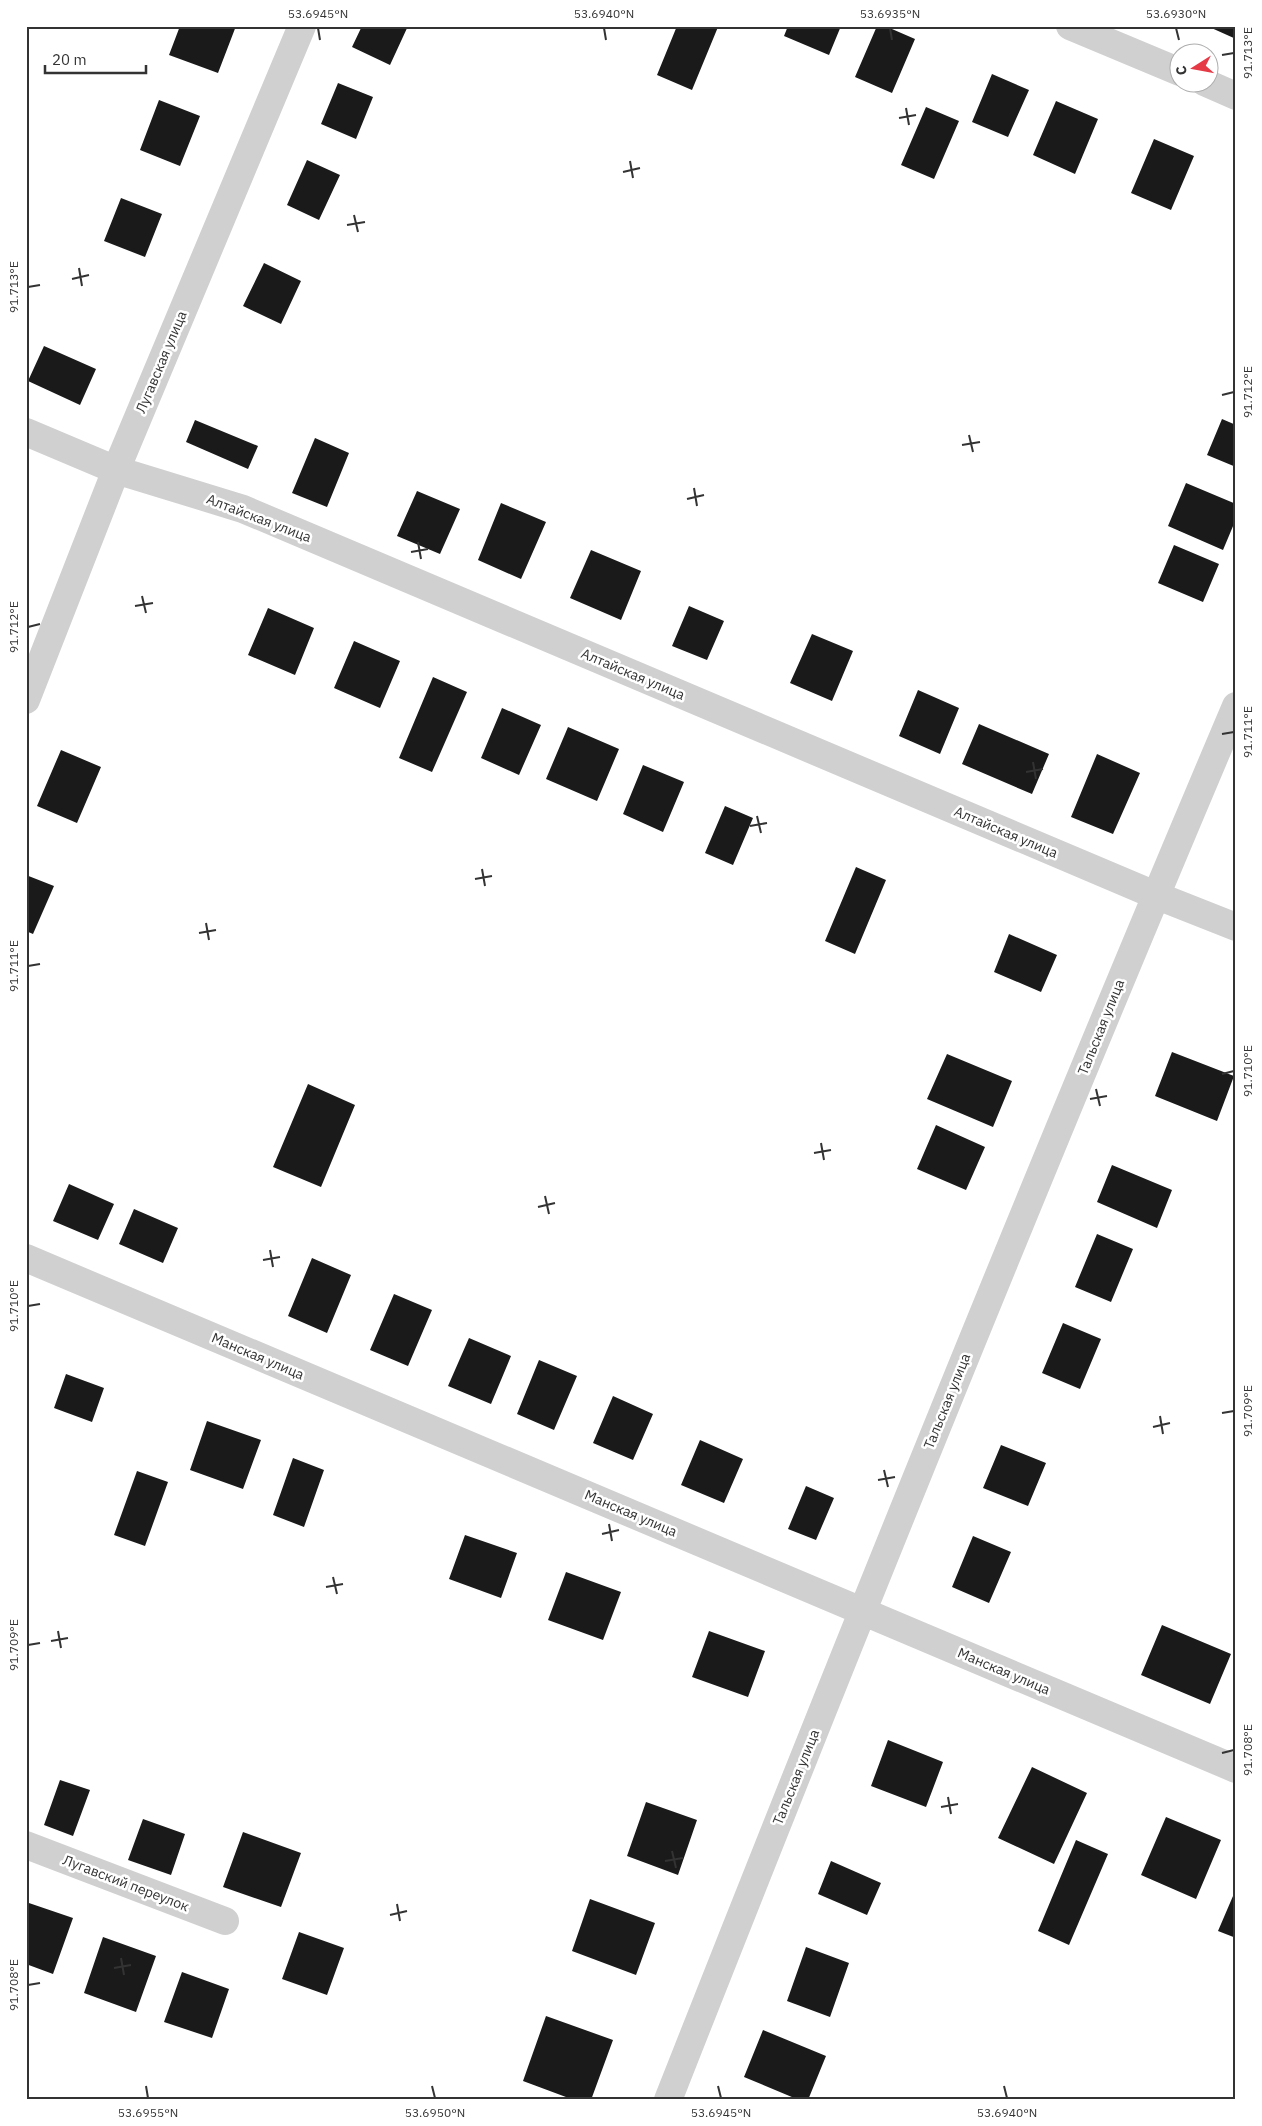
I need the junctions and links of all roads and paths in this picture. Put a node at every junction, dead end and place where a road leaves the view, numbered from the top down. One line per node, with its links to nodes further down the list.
1 (302, 26): 7 (street, Лугавская улица)
2 (1070, 26): 3 (street)
3 (1170, 68)
4 (1220, 89): 5 (street)
5 (1236, 96)
6 (26, 432): 7 (street, Алтайская улица)
7 (116, 470): 8 (street, Лугавская улица); 10 (street, Алтайская улица)
8 (26, 700)
9 (1236, 706): 10 (street, Тальская улица)
10 (1155, 895): 11 (street, Алтайская улица); 13 (street, Тальская улица)
11 (1236, 927)
12 (26, 1258): 13 (street, Манская улица)
13 (861, 1611): 14 (street, Манская улица); 17 (street, Тальская улица)
14 (1236, 1769)
15 (26, 1845): 16 (street, Лугавский переулок)
16 (225, 1921)
17 (668, 2100)

